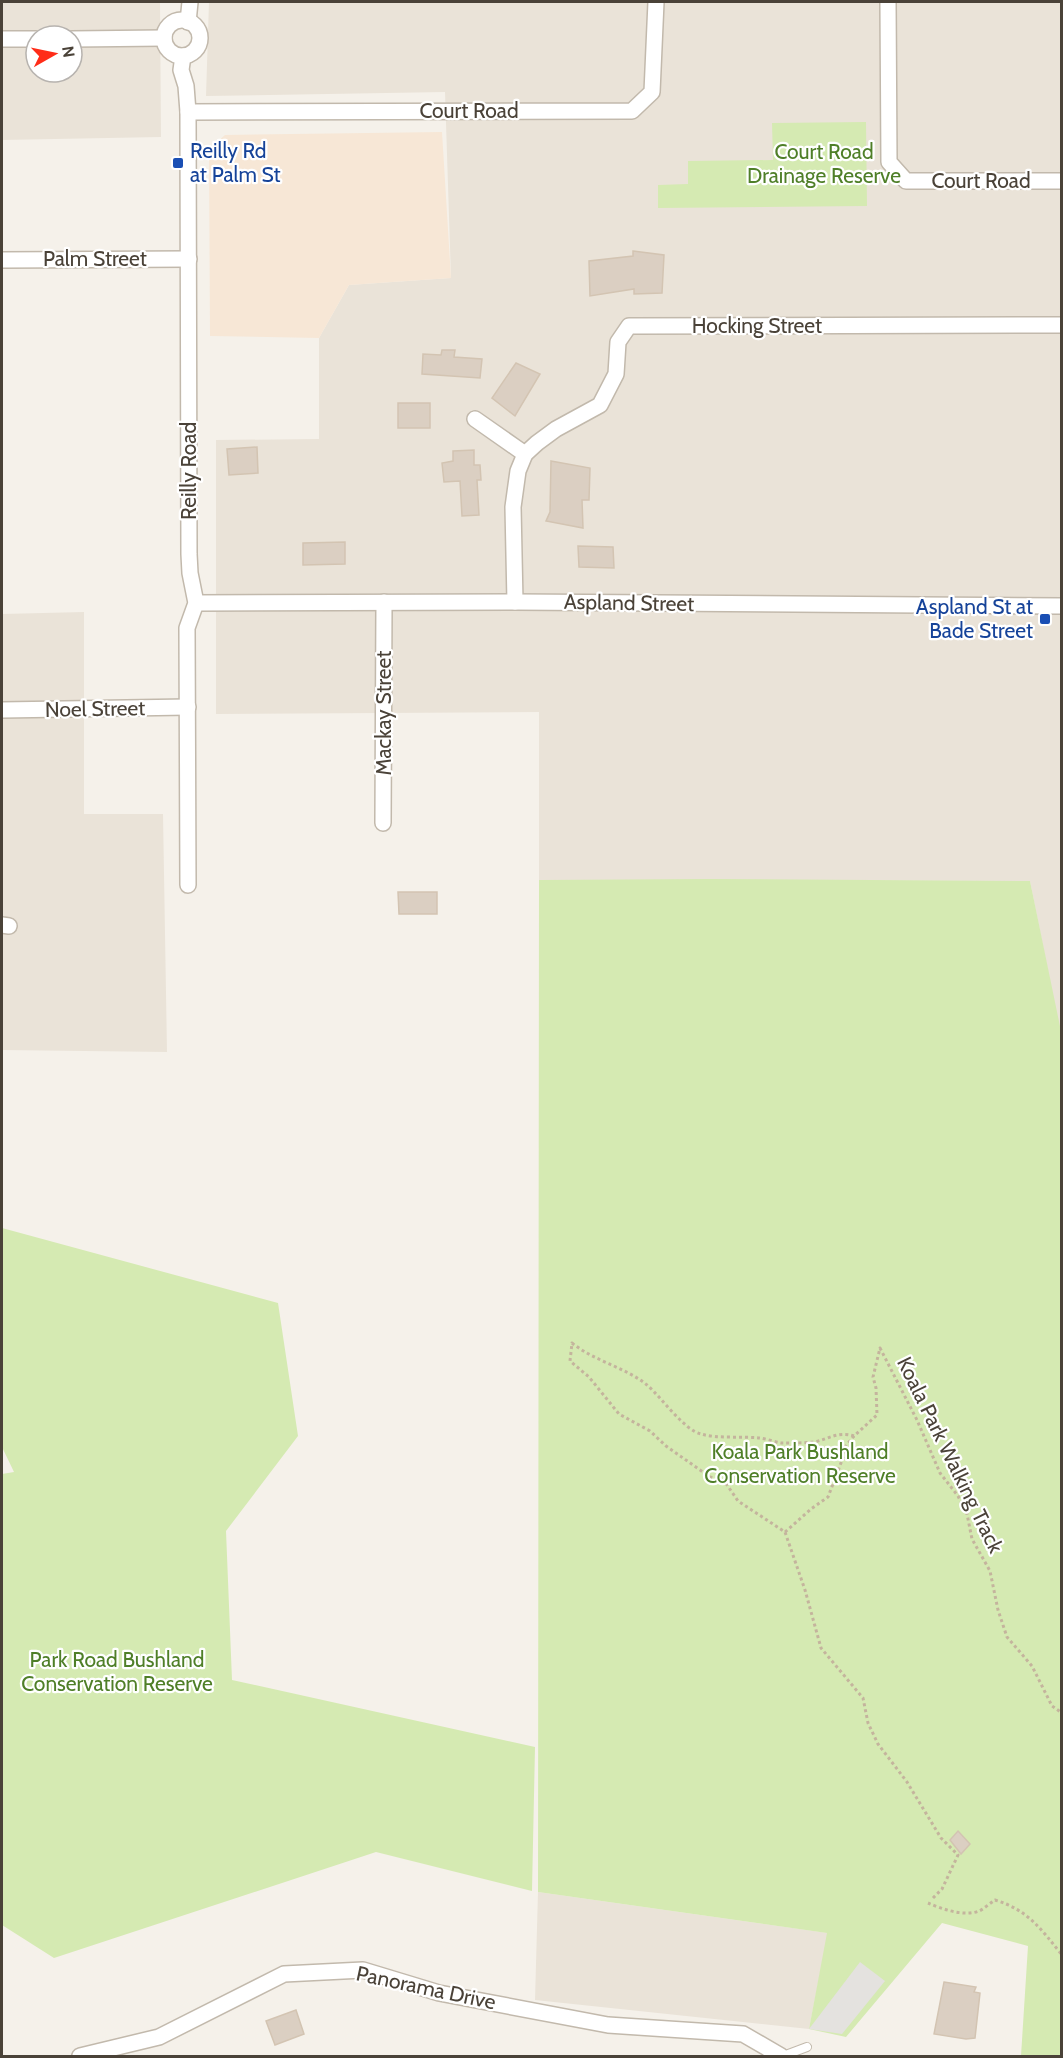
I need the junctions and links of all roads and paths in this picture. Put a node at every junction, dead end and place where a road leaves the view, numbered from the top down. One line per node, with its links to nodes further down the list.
1 (190, 2): 4 (street)
2 (656, 2): 10 (street, Court Road)
3 (888, 2): 11 (street, Court Road)
4 (188, 21): 5 (street); 9 (street)
5 (164, 38): 8 (street); 9 (street)
6 (2, 39): 7 (street)
7 (24, 39)
8 (84, 39)
9 (183, 56): 10 (street, Reilly Road)
10 (188, 111): 12 (street, Reilly Road)
11 (1062, 181)
12 (189, 259): 13 (street, Palm Street); 19 (street, Reilly Road)
13 (2, 260)
14 (1062, 325): 16 (street, Hocking Street)
15 (475, 419): 16 (street)
16 (525, 454): 18 (street)
17 (384, 602): 18 (street, Aspland Street); 19 (street, Aspland Street); 23 (street, Mackay Street)
18 (515, 602): 20 (street, Aspland Street)
19 (196, 603): 21 (street, Reilly Road)
20 (1062, 606)
21 (188, 707): 22 (street, Noel Street); 24 (street, Reilly Road)
22 (2, 710)
23 (383, 823)
24 (188, 885)
25 (854, 1436): 26 (path); 26 (path); 27 (path, Koala Park Walking Track)
26 (785, 1532): 28 (path)
27 (1062, 1713)
28 (933, 1898)
29 (928, 1903): 30 (path)
30 (1062, 1955)
31 (807, 2047): 33 (lane)
32 (80, 2056): 33 (street, Panorama Drive)
33 (782, 2056)

